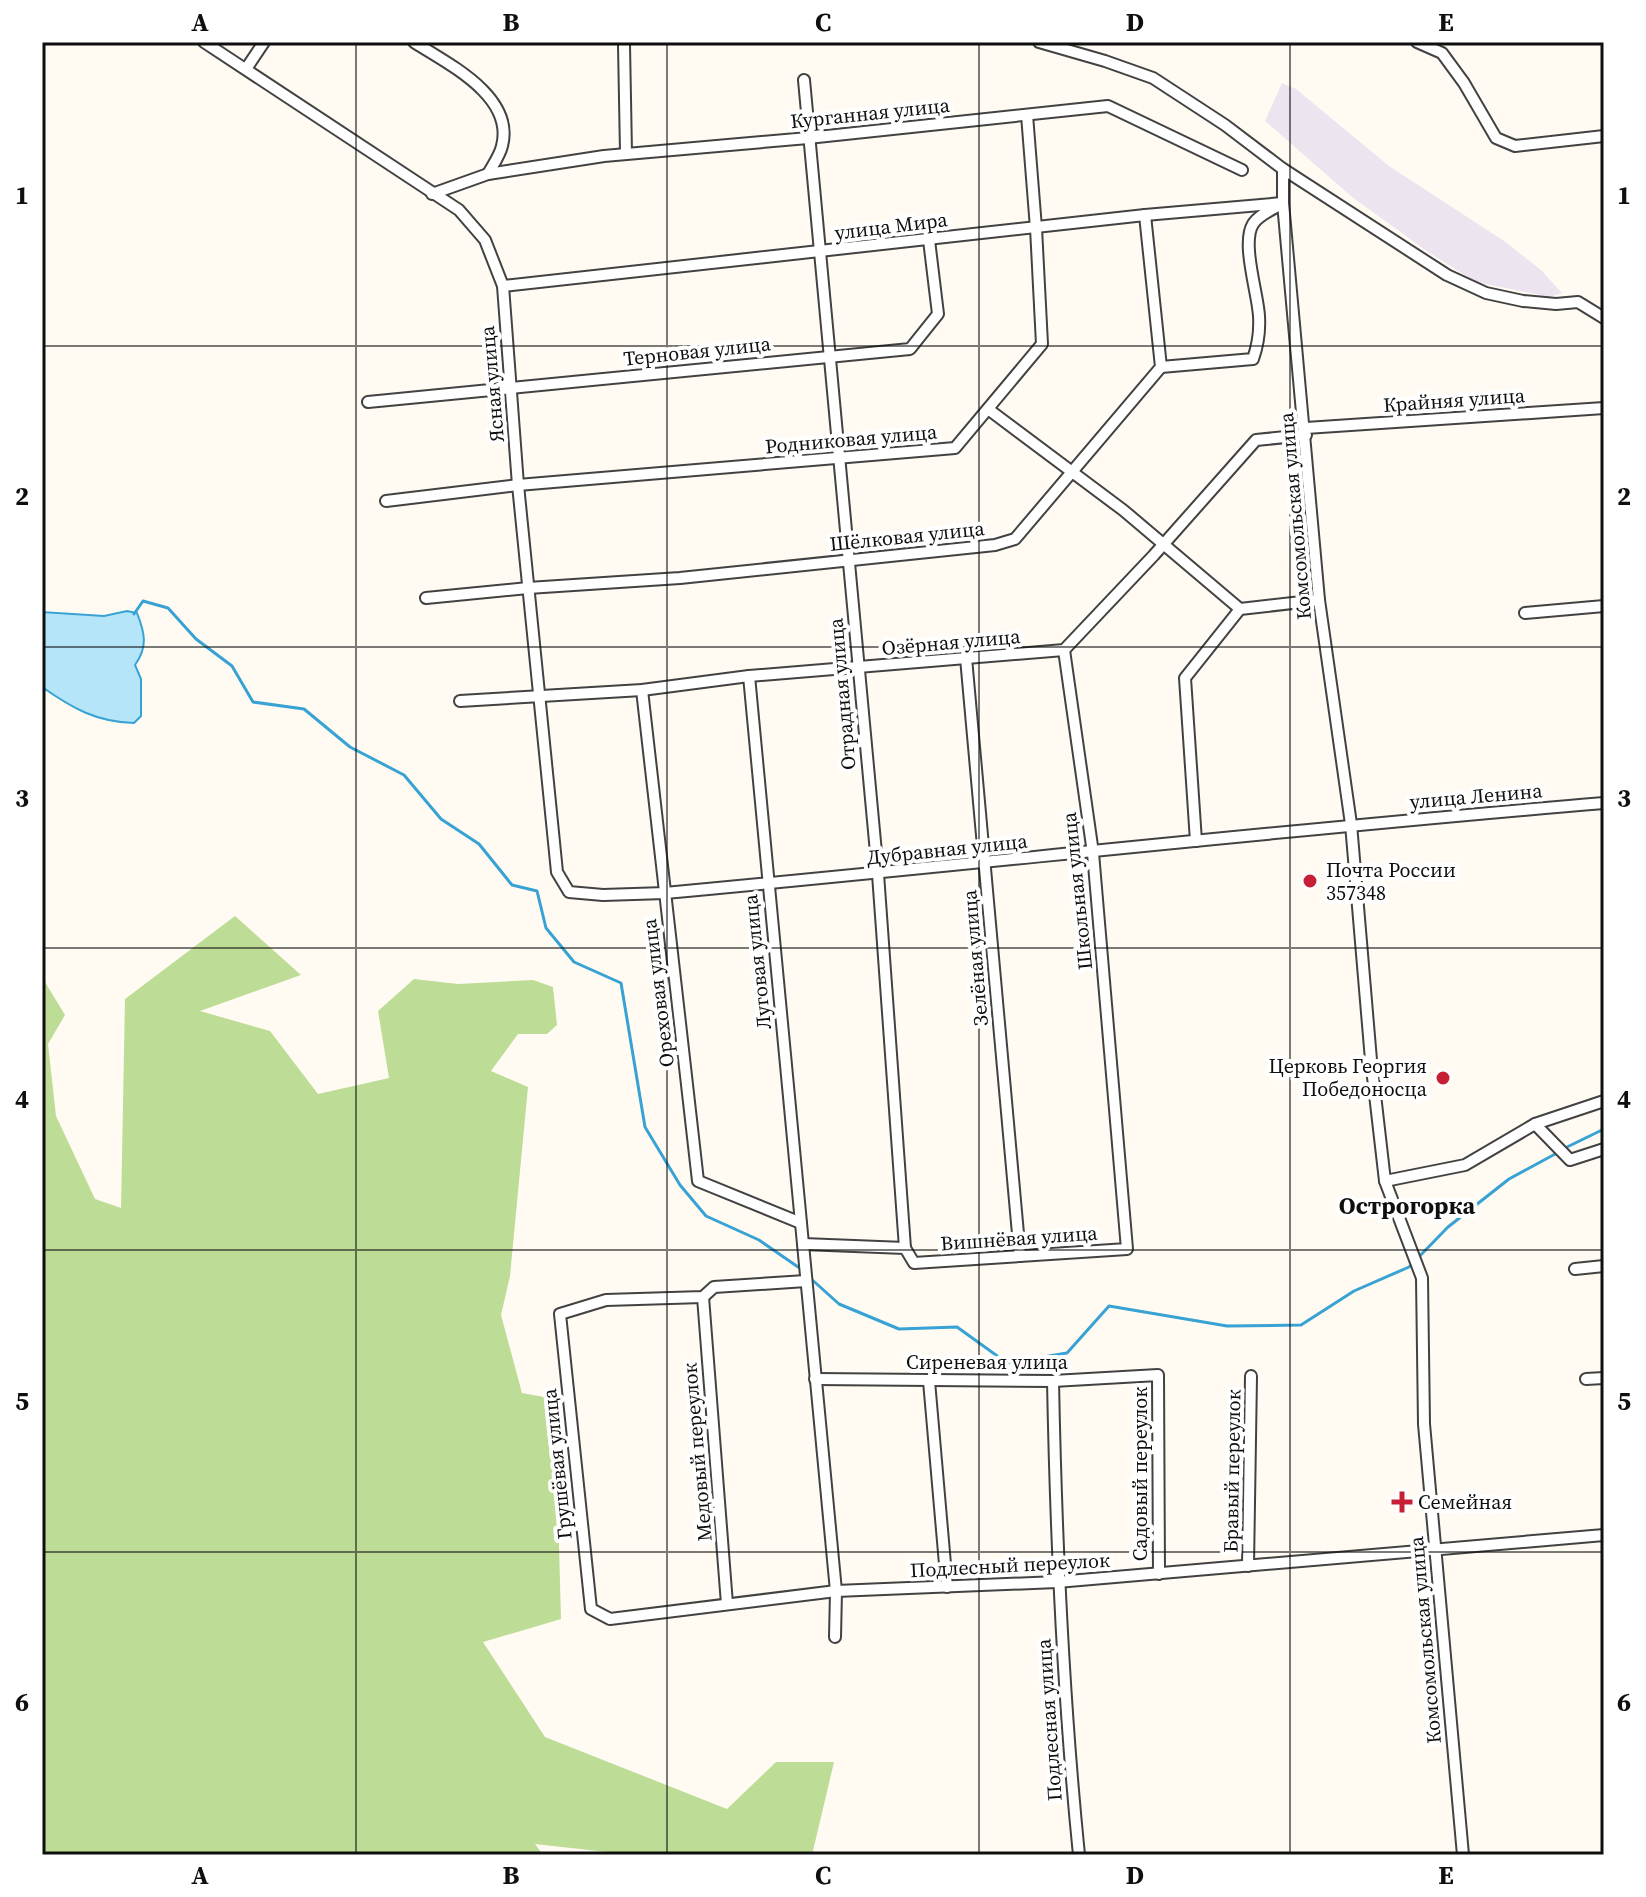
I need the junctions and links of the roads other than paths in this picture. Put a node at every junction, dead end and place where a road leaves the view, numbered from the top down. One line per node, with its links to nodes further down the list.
1 (204, 42): 7 (street, Ясная улица)
2 (264, 42): 7 (street)
3 (414, 42): 15 (street)
4 (1039, 42): 13 (street)
5 (1417, 42): 10 (street)
6 (624, 45): 12 (street)
7 (246, 69): 16 (street, Ясная улица)
8 (804, 80): 11 (street, Отрадная улица)
9 (1027, 115): 11 (street, Курганная улица); 14 (street, Курганная улица); 19 (street, Родниковая улица)
10 (1604, 136)
11 (808, 138): 12 (street, Курганная улица); 21 (street, Отрадная улица)
12 (626, 153): 15 (street, Курганная улица)
13 (1283, 169): 17 (street, Комсомольская улица); 23 (street)
14 (1242, 170)
15 (488, 174): 16 (street, Курганная улица)
16 (432, 194): 22 (street, Ясная улица)
17 (1283, 203): 18 (street, улица Мира); 25 (street); 30 (street, Комсомольская улица)
18 (1145, 215): 19 (street, улица Мира); 25 (street)
19 (1036, 228): 20 (street, улица Мира); 29 (street, Родниковая улица)
20 (929, 240): 21 (street, улица Мира); 24 (street, Терновая улица)
21 (819, 253): 22 (street, улица Мира); 24 (street, Отрадная улица)
22 (503, 286): 26 (street, Ясная улица)
23 (1604, 318)
24 (828, 357): 26 (street, Терновая улица); 31 (street, Отрадная улица)
25 (1161, 367): 32 (street, Шёлковая улица)
26 (510, 388): 27 (street, Терновая улица); 33 (street, Ясная улица)
27 (368, 402)
28 (1604, 408): 30 (street, Крайняя улица)
29 (988, 409): 31 (street, Родниковая улица); 32 (street)
30 (1306, 432): 35 (street); 39 (street, Комсомольская улица)
31 (838, 459): 33 (street, Родниковая улица); 36 (street, Отрадная улица)
32 (1071, 472): 35 (street); 36 (street, Шёлковая улица)
33 (518, 485): 34 (street, Родниковая улица); 37 (street, Ясная улица)
34 (386, 501)
35 (1163, 545): 41 (street); 43 (street)
36 (847, 560): 37 (street, Шёлковая улица); 45 (street, Отрадная улица)
37 (528, 588): 38 (street, Шёлковая улица); 48 (street, Ясная улица)
38 (426, 598)
39 (1319, 600): 41 (street); 51 (street, Комсомольская улица)
40 (1604, 606): 42 (street)
41 (1240, 609): 52 (street)
42 (1525, 613)
43 (1064, 650): 44 (street, Озёрная улица); 53 (street, Школьная улица)
44 (966, 658): 45 (street, Озёрная улица); 54 (street, Зелёная улица)
45 (858, 668): 46 (street, Озёрная улица); 56 (street, Отрадная улица)
46 (749, 676): 47 (street, Озёрная улица); 57 (street, Луговая улица)
47 (642, 690): 48 (street, Озёрная улица); 58 (street, Ореховая улица)
48 (541, 696): 49 (street, Озёрная улица); 55 (street, Ясная улица)
49 (460, 701)
50 (1604, 803): 51 (street, улица Ленина)
51 (1351, 824): 52 (street, Дубравная улица); 63 (street, Комсомольская улица)
52 (1196, 841): 53 (street, Дубравная улица)
53 (1093, 853): 54 (street, Дубравная улица); 61 (street, Школьная улица)
54 (985, 862): 56 (street, Дубравная улица); 67 (street, Зелёная улица)
55 (557, 872): 58 (street, Дубравная улица)
56 (878, 874): 57 (street, Дубравная улица); 66 (street, Отрадная улица)
57 (767, 884): 58 (street, Дубравная улица); 64 (street, Луговая улица)
58 (665, 893): 64 (street, Ореховая улица)
59 (1604, 1101): 60 (street)
60 (1535, 1124): 62 (street); 63 (street)
61 (1118, 1130): 67 (street, Вишнёвая улица)
62 (1604, 1149)
63 (1385, 1181): 80 (street, Комсомольская улица)
64 (801, 1223): 65 (street, Луговая улица)
65 (803, 1244): 66 (street, Вишнёвая улица); 70 (street, Луговая улица)
66 (905, 1248): 67 (street, Вишнёвая улица)
67 (1020, 1256)
68 (1604, 1266): 69 (street)
69 (1575, 1269)
70 (806, 1281): 71 (street); 75 (street)
71 (703, 1297): 86 (street, Медовый переулок); 87 (street, Грушёвая улица)
72 (1158, 1375): 78 (street, Сиреневая улица); 82 (street, Садовый переулок)
73 (1251, 1376): 81 (street, Бравый переулок)
74 (1604, 1378): 76 (street)
75 (815, 1379): 77 (street, Сиреневая улица); 85 (street)
76 (1586, 1379)
77 (929, 1381): 78 (street, Сиреневая улица); 84 (street)
78 (1053, 1381): 83 (street, Подлесная улица)
79 (1604, 1535): 80 (street, Подлесный переулок)
80 (1435, 1549): 81 (street, Подлесный переулок); 90 (street, Комсомольская улица)
81 (1248, 1566): 82 (street, Подлесный переулок)
82 (1159, 1574): 83 (street, Подлесный переулок)
83 (1057, 1582): 84 (street, Подлесный переулок); 89 (street, Подлесная улица)
84 (947, 1587): 85 (street, Подлесный переулок)
85 (836, 1591): 86 (street, Подлесный переулок); 88 (street)
86 (727, 1604): 87 (street, Подлесный переулок)
87 (591, 1609)
88 (835, 1637)
89 (1079, 1855)
90 (1463, 1855)

